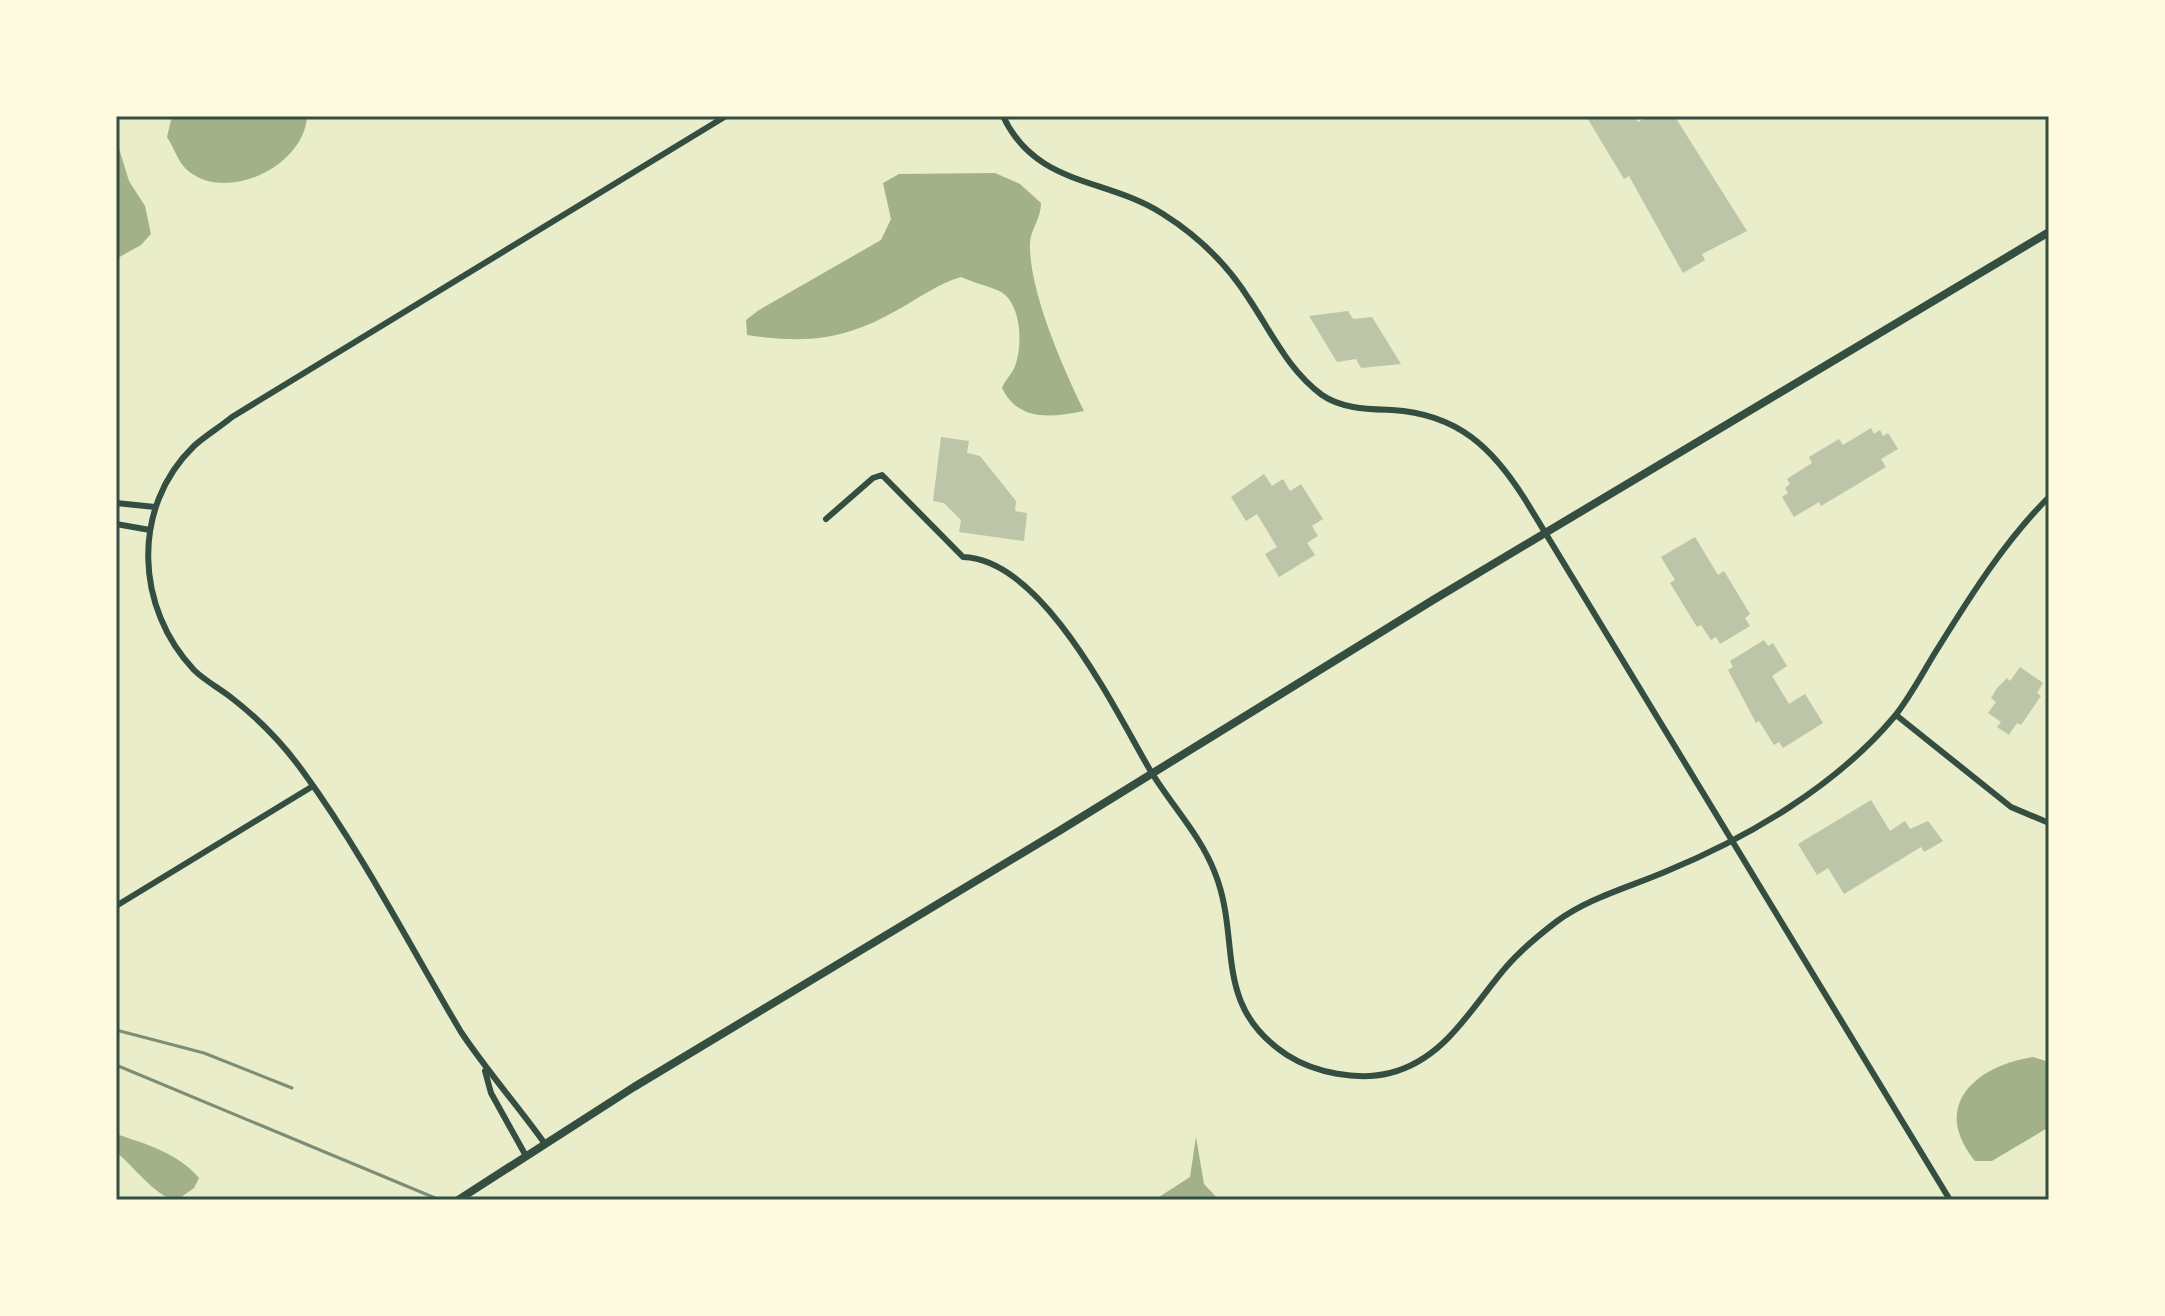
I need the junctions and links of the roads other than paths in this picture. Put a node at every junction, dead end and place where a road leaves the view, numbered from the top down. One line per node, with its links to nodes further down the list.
1 (726, 116): 6 (street)
2 (1003, 116): 10 (street)
3 (2049, 232): 10 (main road)
4 (2049, 497): 11 (street)
5 (116, 503): 6 (street)
6 (155, 507): 9 (street)
7 (826, 519): 12 (street)
8 (116, 524): 9 (street)
9 (150, 530): 13 (street)
10 (1545, 534): 12 (main road); 15 (street)
11 (1896, 715): 14 (street); 15 (street)
12 (1152, 773): 15 (street); 18 (main road)
13 (313, 786): 16 (street); 17 (street)
14 (2049, 823)
15 (1730, 842): 21 (street)
16 (116, 906)
17 (484, 1068): 18 (street); 19 (street)
18 (545, 1144): 19 (main road)
19 (526, 1156): 20 (main road)
20 (458, 1200)
21 (1950, 1200)

